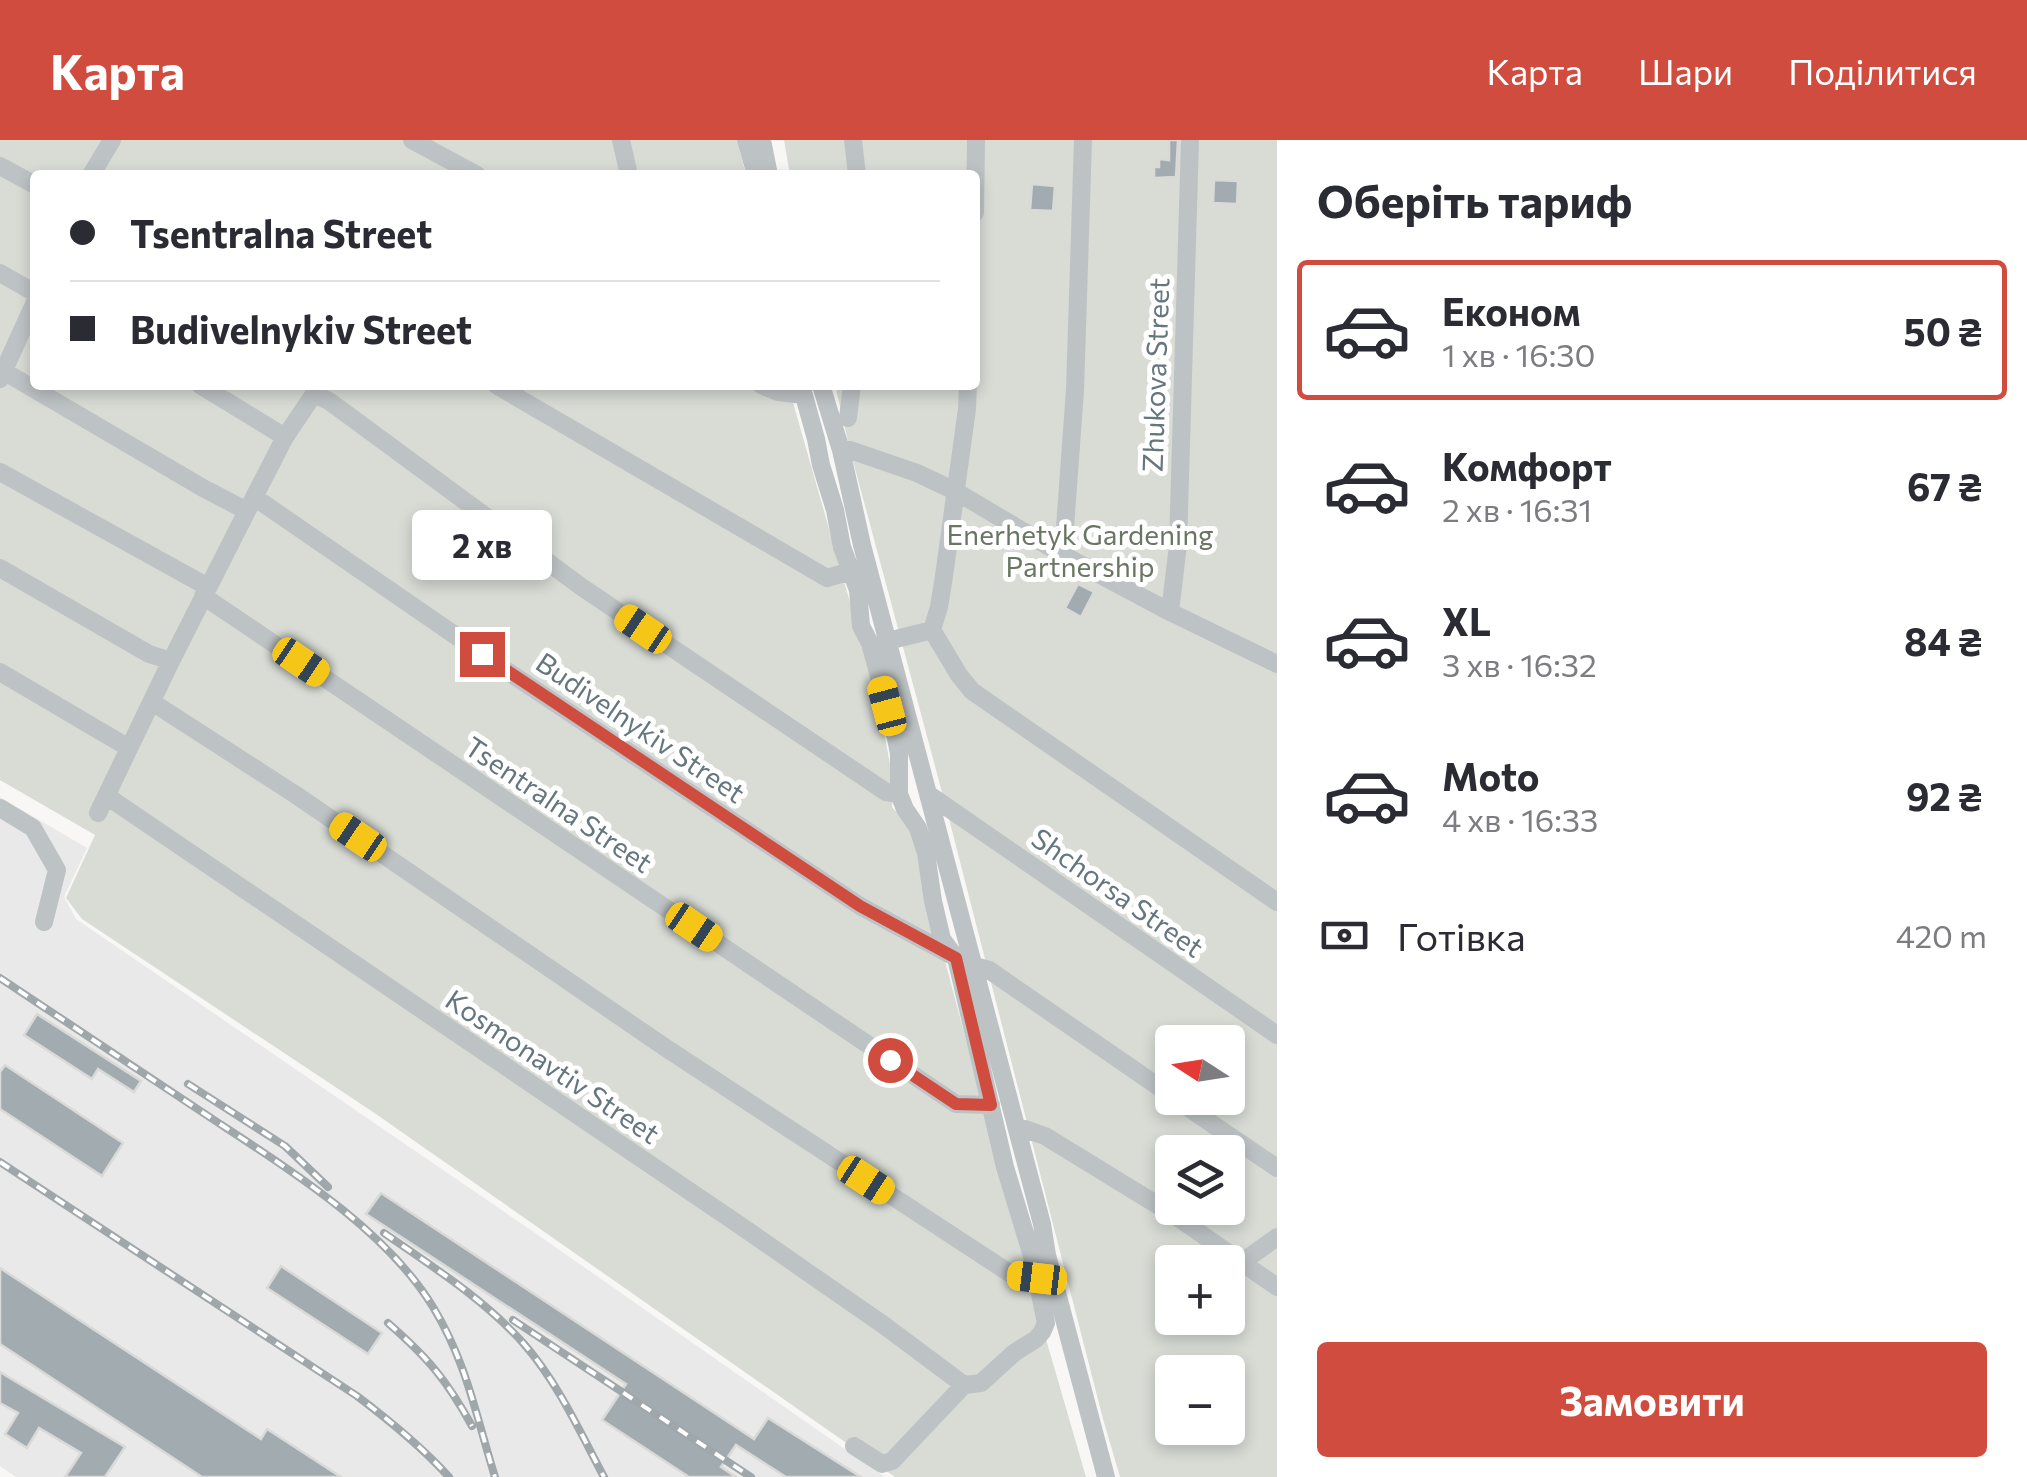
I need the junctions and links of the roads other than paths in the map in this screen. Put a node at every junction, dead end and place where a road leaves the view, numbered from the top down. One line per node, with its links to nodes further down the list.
1 (112, 140): 11 (lane)
2 (412, 140): 12 (lane)
3 (621, 140): 13 (lane)
4 (746, 140): 14 (lane)
5 (762, 140): 15 (lane)
6 (852, 140): 16 (lane)
7 (976, 140): 17 (lane)
8 (1082, 140): 38 (lane)
9 (1190, 140): 42 (lane, Zhukova Street)
10 (0, 166): 18 (lane)
11 (94, 170)
12 (468, 170)
13 (629, 170)
14 (755, 170)
15 (768, 170)
16 (856, 170)
17 (976, 170)
18 (30, 182)
19 (0, 273): 20 (lane)
20 (30, 290)
21 (30, 312): 22 (lane)
22 (1, 373): 23 (lane, Budivelnykiv Street)
23 (30, 390)
24 (31, 390): 37 (lane, Budivelnykiv Street)
25 (208, 390): 33 (lane)
26 (317, 390): 33 (lane); 50 (lane)
27 (505, 390): 40 (lane)
28 (809, 390): 40 (lane)
29 (810, 390): 34 (lane)
30 (851, 390): 32 (lane)
31 (968, 390): 36 (lane)
32 (848, 418)
33 (285, 438): 37 (lane)
34 (841, 450): 36 (lane); 44 (lane)
35 (0, 472): 41 (lane, Tsentralna Street)
36 (955, 491): 38 (lane); 43 (lane)
37 (250, 504): 41 (lane); 57 (lane, Budivelnykiv Street)
38 (1062, 554): 42 (lane)
39 (0, 568): 45 (lane)
40 (851, 571): 50 (lane)
41 (205, 592): 45 (lane); 61 (lane, Tsentralna Street)
42 (1170, 612): 46 (lane)
43 (932, 630): 44 (lane); 55 (lane)
44 (888, 641): 51 (lane)
45 (171, 661): 48 (lane)
46 (1277, 664)
47 (0, 672): 49 (lane)
48 (152, 702): 49 (lane); 69 (lane)
49 (129, 748): 52 (lane)
50 (899, 794): 57 (lane)
51 (928, 794): 58 (lane); 59 (lane, Shchorsa Street)
52 (108, 796): 54 (lane); 71 (lane, Kosmonavtiv Street)
53 (0, 808): 56 (lane)
54 (98, 814)
55 (1277, 902)
56 (44, 922)
57 (956, 958): 61 (lane)
58 (975, 966): 60 (lane); 63 (lane)
59 (1277, 1035)
60 (1155, 1085)
61 (991, 1105): 69 (lane)
62 (1199, 1115): 64 (lane)
63 (1016, 1126): 66 (lane); 73 (lane)
64 (1277, 1168)
65 (1277, 1238): 67 (lane)
66 (1215, 1245)
67 (1245, 1261)
68 (1245, 1267): 70 (lane)
69 (1037, 1278): 71 (lane)
70 (1277, 1288)
71 (964, 1385): 72 (lane)
72 (854, 1446)
73 (1106, 1477)

